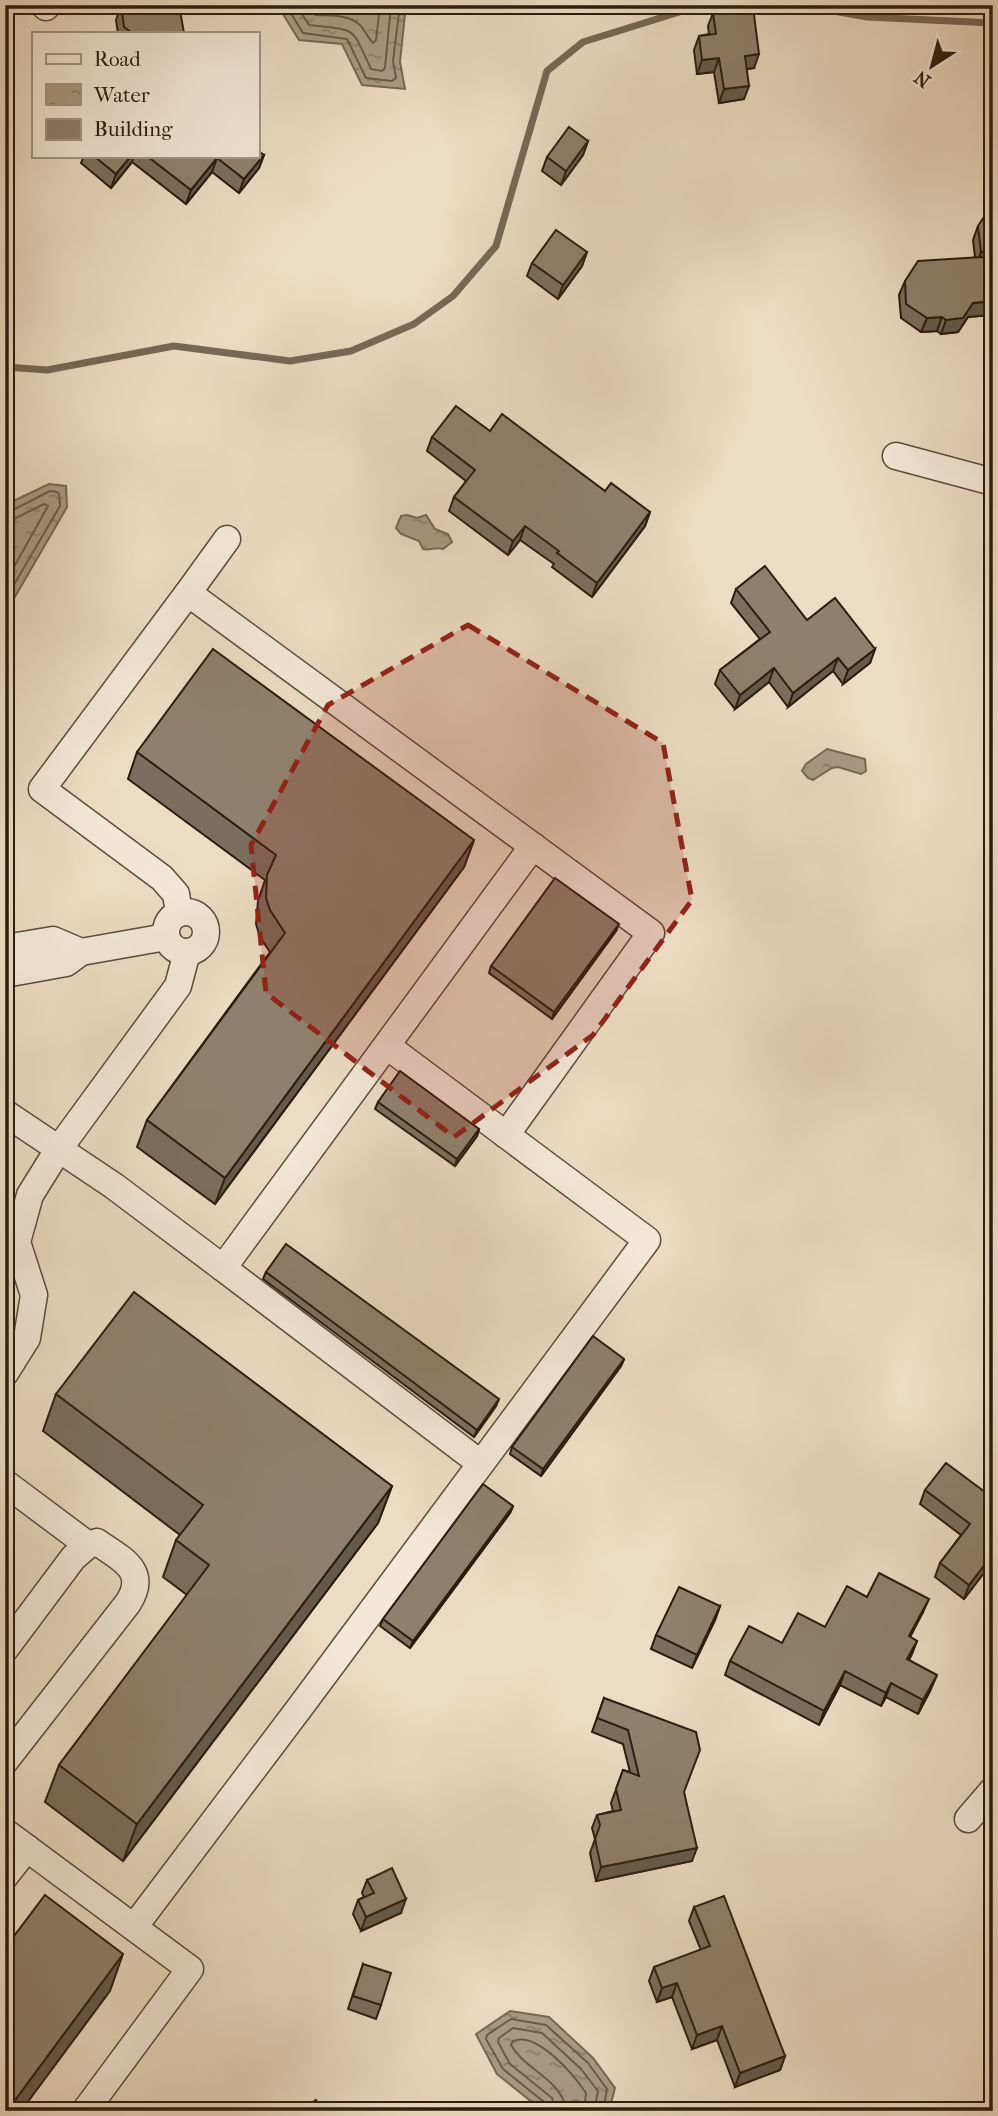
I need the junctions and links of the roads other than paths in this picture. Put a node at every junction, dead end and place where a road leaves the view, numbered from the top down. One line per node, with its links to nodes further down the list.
1 (896, 456): 2 (street)
2 (993, 482)
3 (227, 539): 4 (street)
4 (188, 593): 5 (street); 6 (street)
5 (533, 846): 12 (street); 14 (street)
6 (179, 913): 7 (street); 10 (street)
7 (166, 937): 9 (street); 10 (street)
8 (5, 947): 9 (street)
9 (81, 952): 11 (street)
10 (187, 953): 15 (street)
11 (5, 974)
12 (387, 1046): 14 (street); 16 (street)
13 (5, 1113): 15 (street)
14 (506, 1135): 18 (street)
15 (58, 1150): 16 (street); 17 (street)
16 (223, 1268): 18 (street)
17 (5, 1373)
18 (480, 1463): 28 (street)
19 (5, 1483): 20 (street)
20 (88, 1545): 21 (street); 22 (street)
21 (5, 1649)
22 (5, 1761)
23 (993, 1790): 24 (street)
24 (968, 1819)
25 (5, 1832): 26 (street)
26 (27, 1848): 27 (street); 28 (street)
27 (5, 1877)
28 (135, 1927): 29 (street)
29 (85, 2111)

